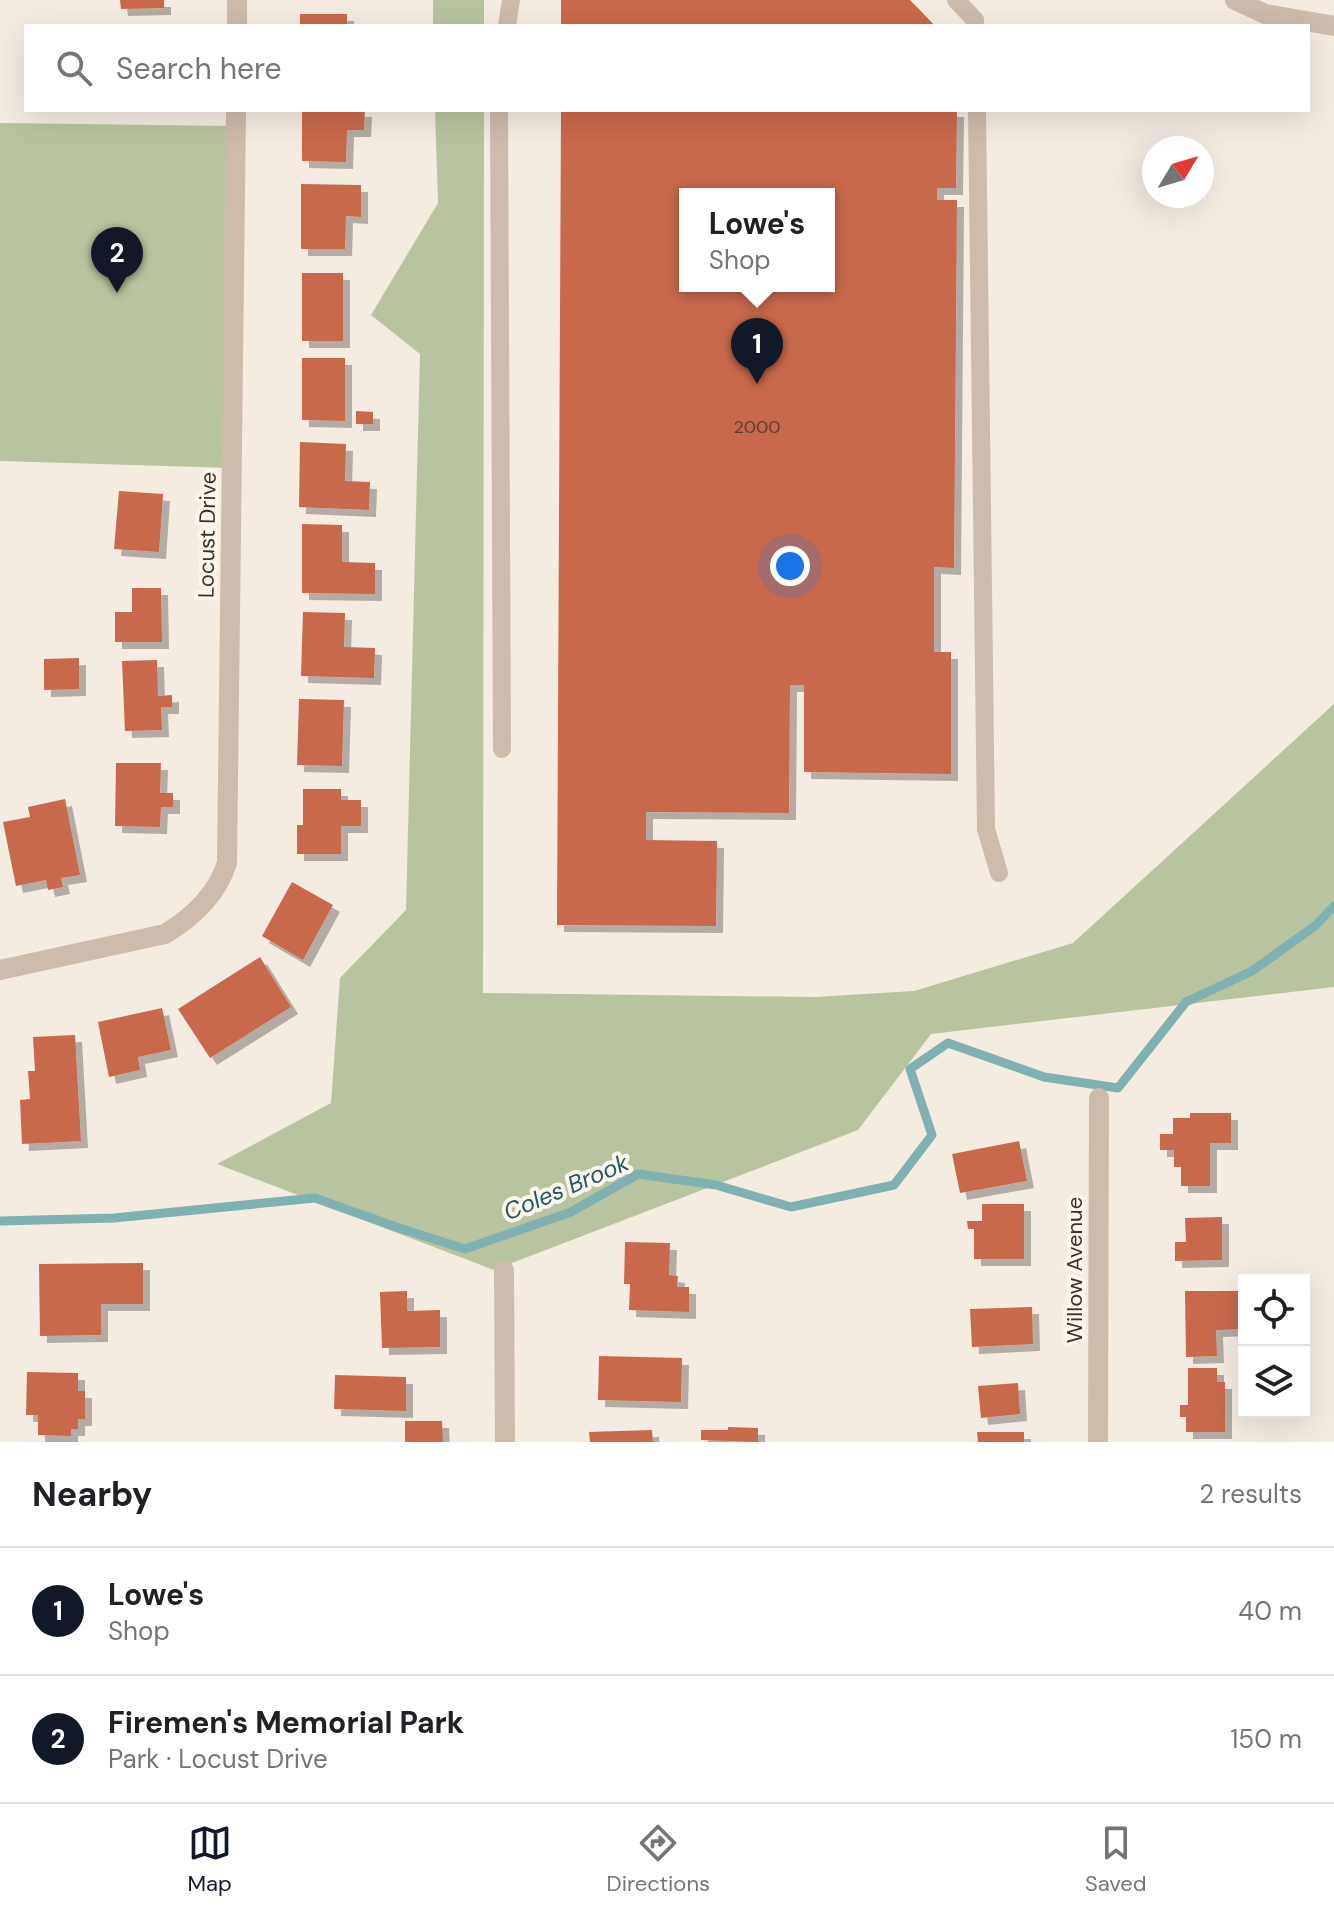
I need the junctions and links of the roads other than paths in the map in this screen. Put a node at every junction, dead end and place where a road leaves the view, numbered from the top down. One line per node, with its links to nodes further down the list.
1 (237, 0): 5 (street)
2 (511, 0): 6 (lane)
3 (956, 0): 7 (lane)
4 (1235, 0): 8 (street)
5 (237, 24)
6 (507, 24)
7 (975, 24)
8 (1334, 26)
9 (236, 112): 14 (street, Locust Drive)
10 (499, 112): 12 (lane)
11 (977, 112): 13 (lane)
12 (502, 749)
13 (999, 873)
14 (0, 970)
15 (1099, 1098): 18 (street, Willow Avenue)
16 (504, 1270): 17 (street)
17 (505, 1442)
18 (1098, 1442)

